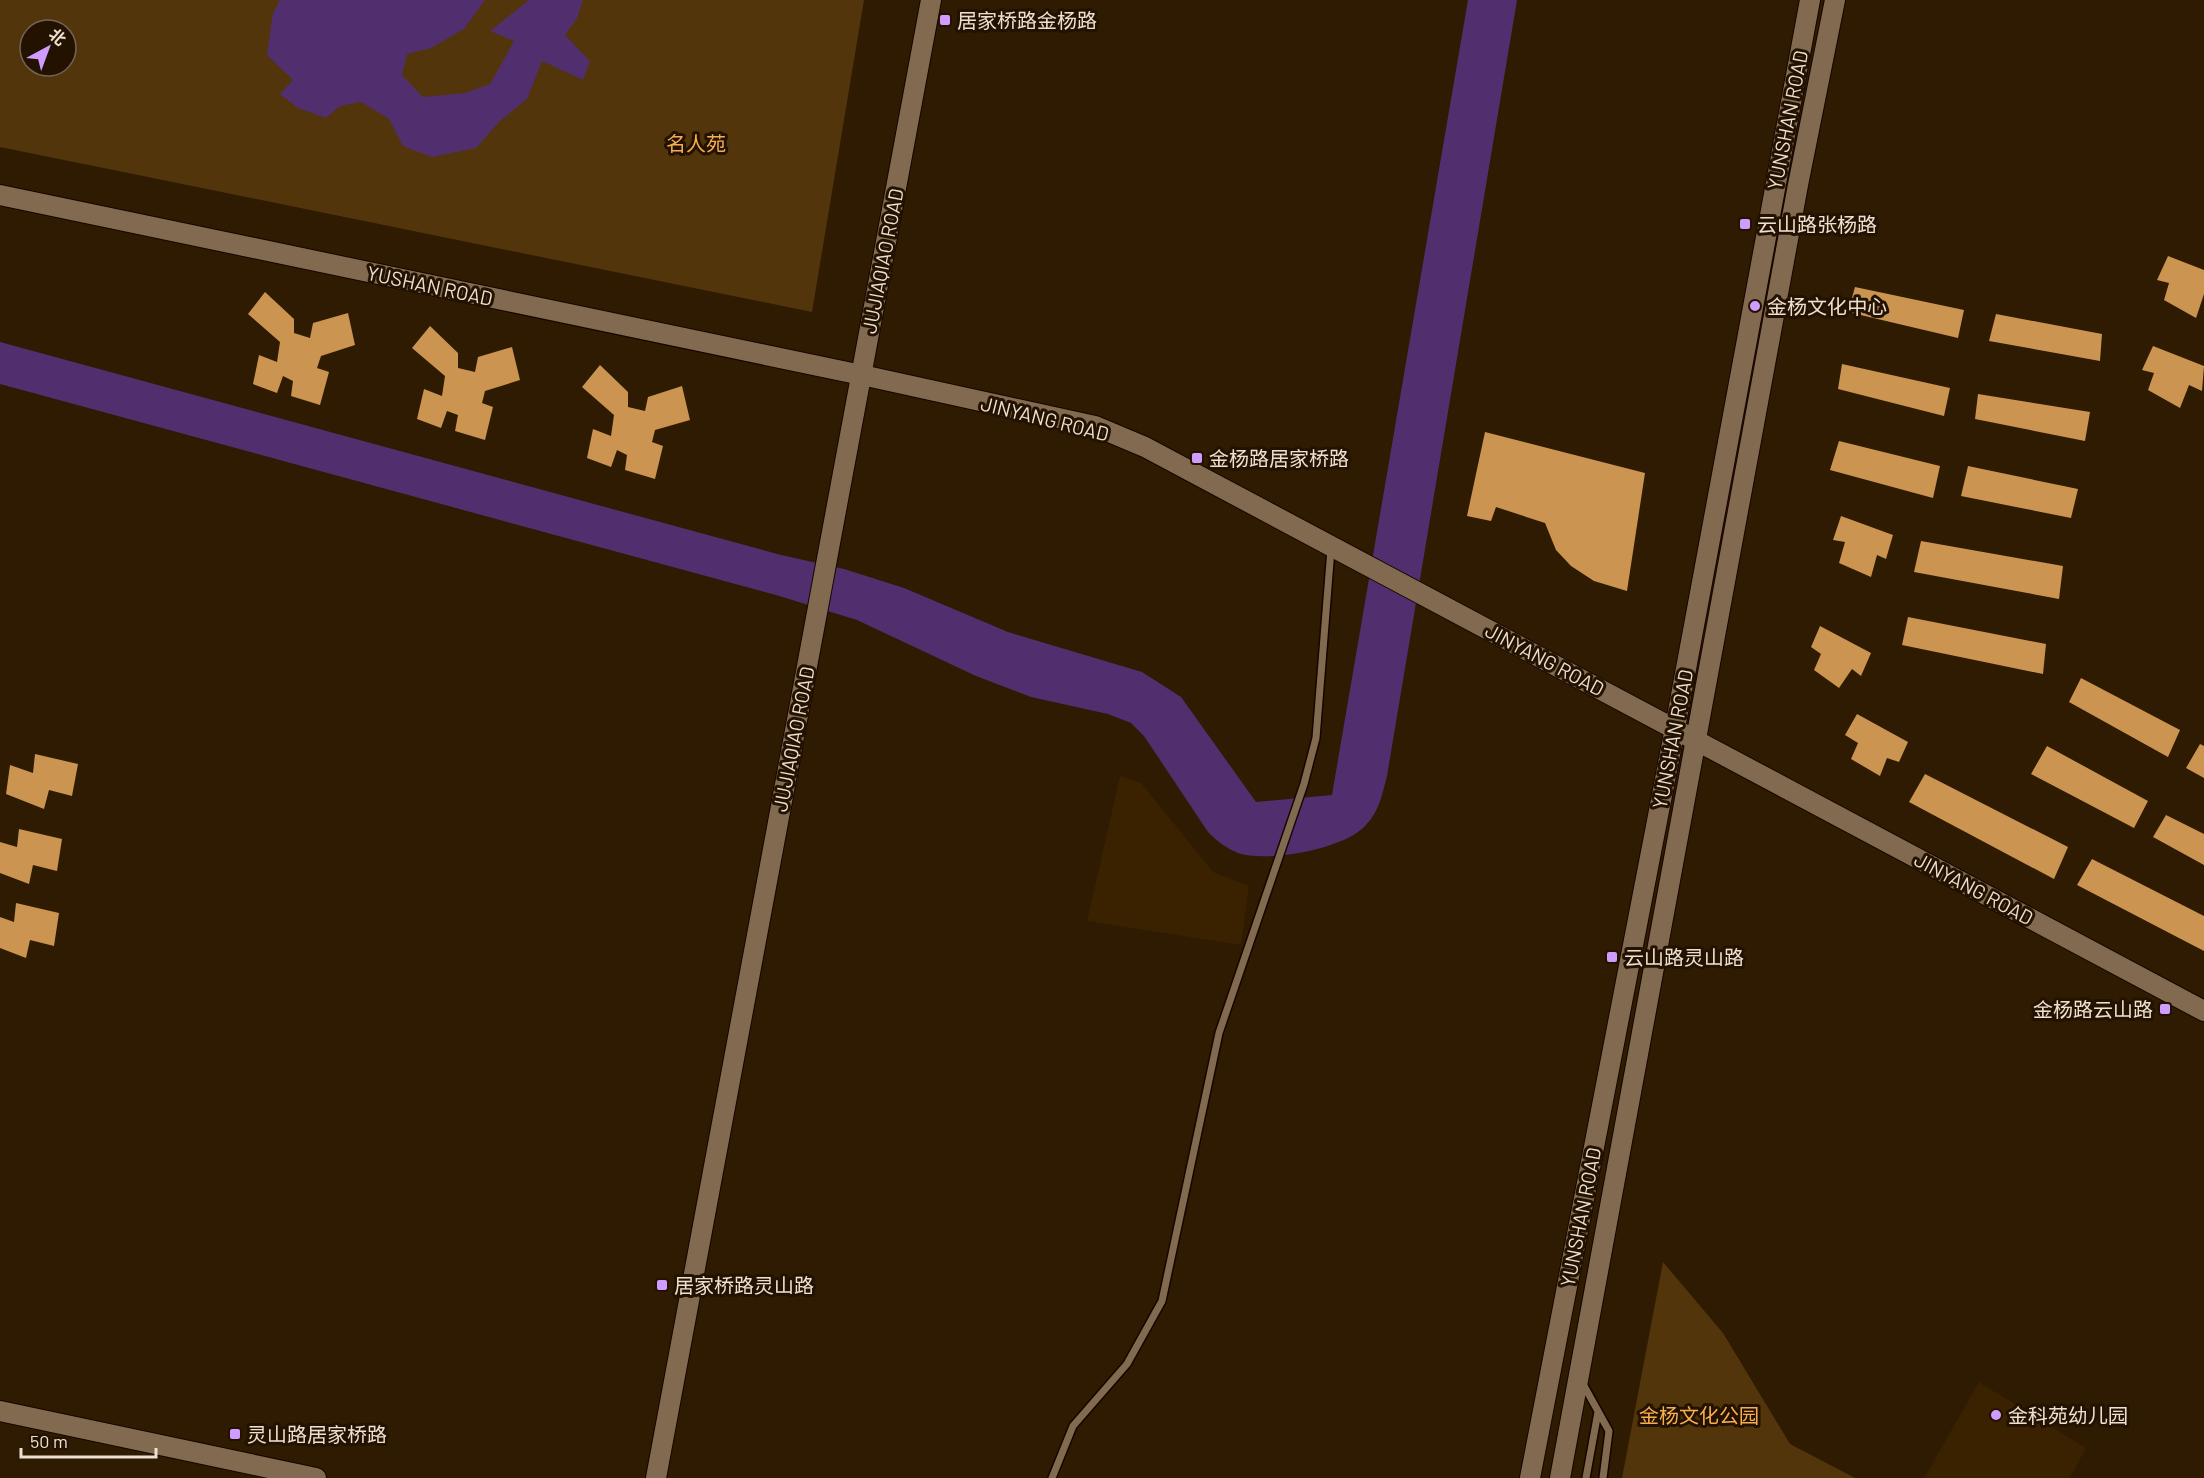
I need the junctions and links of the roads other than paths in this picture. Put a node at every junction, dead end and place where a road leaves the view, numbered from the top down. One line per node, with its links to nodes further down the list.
1 (931, 0): 5 (street, JUJIAQIAO ROAD)
2 (1810, 0): 7 (street, YUNSHAN ROAD)
3 (1835, 0): 8 (street, YUNSHAN ROAD)
4 (0, 195): 5 (street, YUSHAN ROAD)
5 (861, 375): 6 (street, JINYANG ROAD); 14 (street, JUJIAQIAO ROAD)
6 (1332, 546): 7 (street, JINYANG ROAD); 15 (lane)
7 (1675, 728): 8 (street, JINYANG ROAD); 16 (street, YUNSHAN ROAD)
8 (1695, 738): 9 (street, JINYANG ROAD); 10 (street, YUNSHAN ROAD)
9 (2204, 1011)
10 (1578, 1376): 12 (lane); 17 (street, YUNSHAN ROAD)
11 (0, 1411): 13 (street)
12 (1598, 1412): 18 (lane); 19 (lane)
13 (316, 1478)
14 (656, 1478)
15 (1052, 1478)
16 (1530, 1478)
17 (1560, 1478)
18 (1586, 1478)
19 (1603, 1478)

